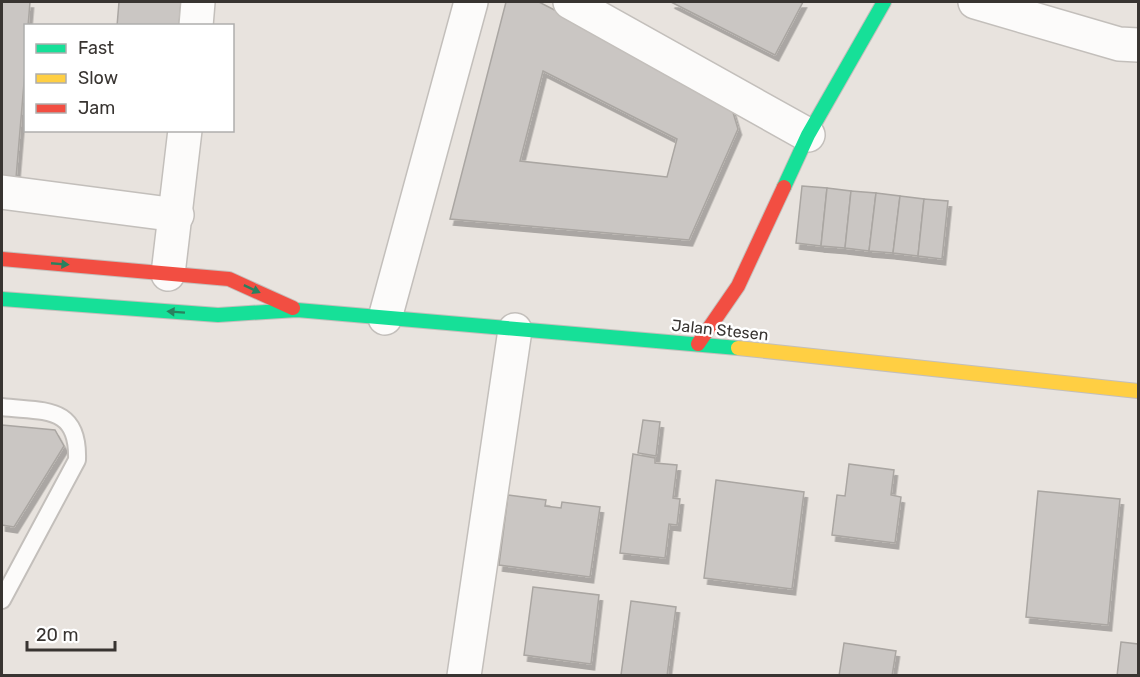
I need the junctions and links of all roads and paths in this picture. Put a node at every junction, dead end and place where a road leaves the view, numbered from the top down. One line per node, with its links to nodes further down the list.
1 (198, 2): 6 (street)
2 (471, 2): 18 (street)
3 (570, 2): 9 (street)
4 (884, 2): 9 (main road)
5 (975, 2): 7 (street)
6 (196, 24)
7 (1138, 45)
8 (185, 132): 11 (street)
9 (808, 135): 20 (main road)
10 (2, 192): 11 (street)
11 (177, 215): 13 (street)
12 (2, 259): 13 (main road, one-way to 13)
13 (168, 274): 17 (main road, one-way to 17)
14 (2, 299): 15 (main road)
15 (51, 303): 16 (main road); 17 (main road, one-way to 15)
16 (2, 304)
17 (297, 310): 18 (main road, Jalan Stesen)
18 (385, 318): 19 (main road, Jalan Stesen)
19 (515, 330): 20 (main road, Jalan Stesen); 24 (street)
20 (699, 344): 21 (main road, Jalan Stesen)
21 (1138, 391)
22 (2, 407): 23 (lane)
23 (2, 600)
24 (464, 675)

